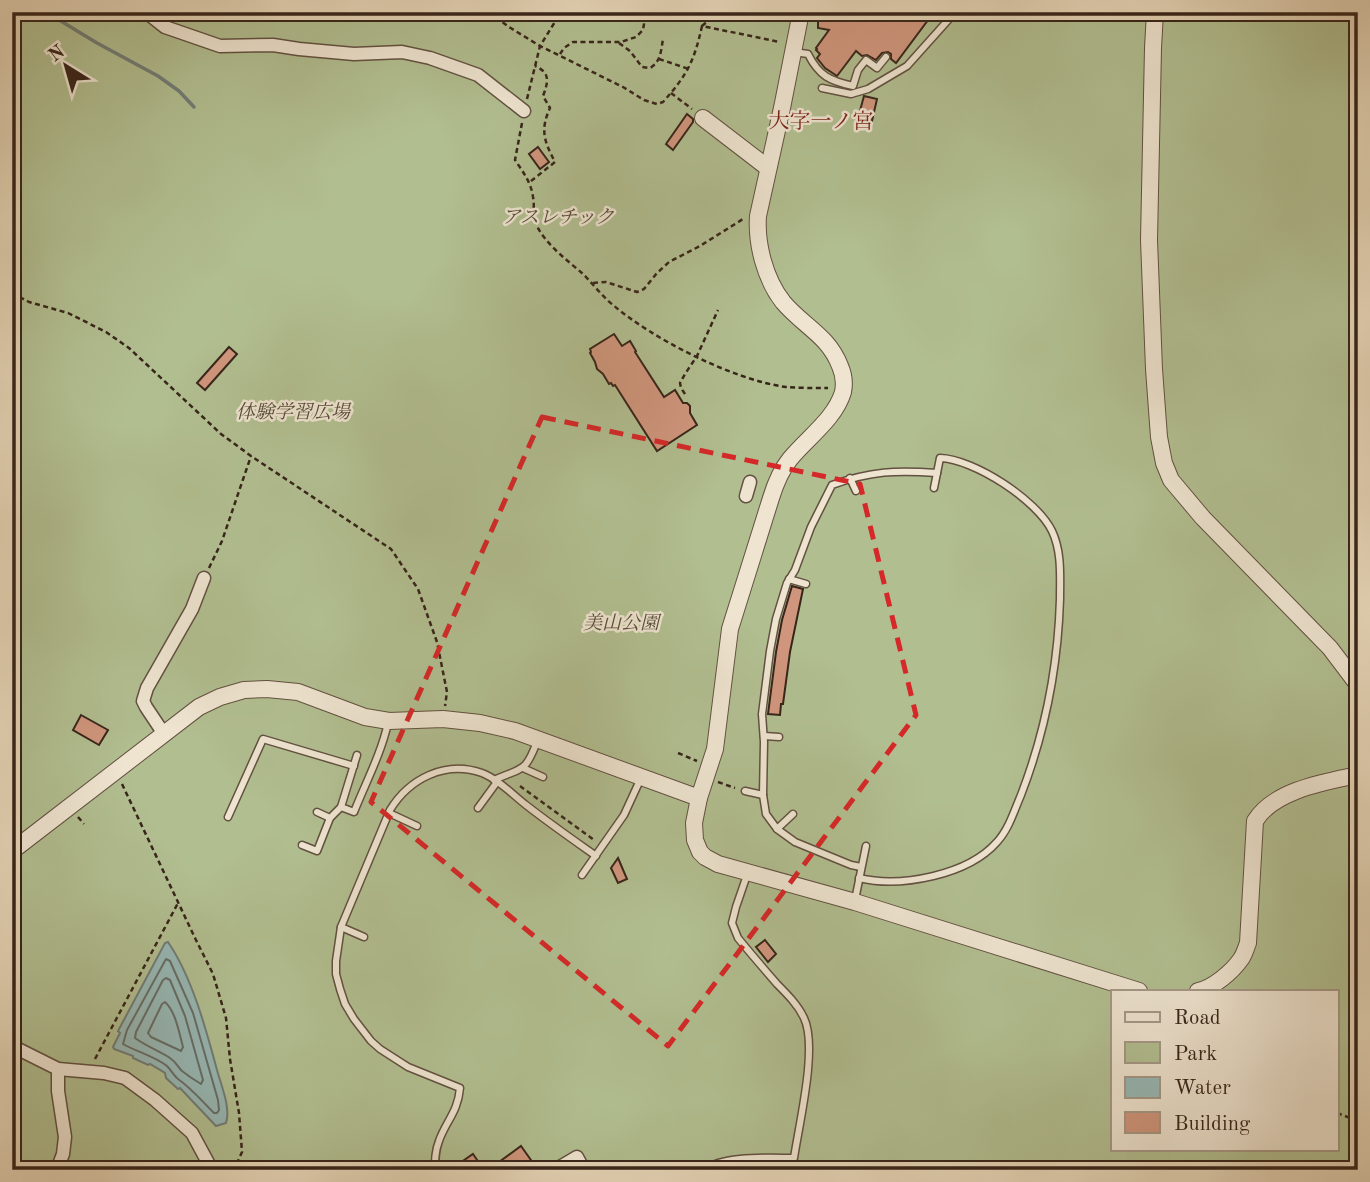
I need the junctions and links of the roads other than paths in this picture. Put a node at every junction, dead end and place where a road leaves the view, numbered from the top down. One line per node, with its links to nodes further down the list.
1 (146, 12): 8 (street)
2 (801, 12): 5 (street)
3 (954, 12): 7 (lane)
4 (1155, 12): 20 (street)
5 (793, 48): 6 (lane); 10 (street)
6 (886, 57)
7 (822, 88)
8 (524, 111)
9 (703, 118): 10 (street)
10 (768, 168): 35 (street)
11 (937, 473): 12 (lane); 14 (lane); 52 (lane)
12 (850, 478): 15 (lane); 18 (lane)
13 (750, 482): 16 (street)
14 (934, 488)
15 (856, 491)
16 (746, 496)
17 (204, 578): 22 (street)
18 (789, 579): 19 (lane); 23 (lane)
19 (806, 584)
20 (1358, 685)
21 (389, 721): 22 (street); 25 (street); 36 (lane)
22 (164, 734): 47 (street)
23 (764, 736): 24 (lane); 34 (lane)
24 (779, 737)
25 (538, 739): 28 (lane); 30 (street)
26 (357, 755): 27 (lane)
27 (354, 766): 36 (lane); 41 (lane)
28 (523, 768): 31 (lane); 32 (lane)
29 (1358, 775): 57 (street)
30 (642, 776): 35 (street); 48 (lane)
31 (542, 777)
32 (495, 781): 37 (lane); 39 (lane); 48 (lane)
33 (745, 791): 34 (lane)
34 (763, 795): 44 (lane)
35 (699, 798): 50 (street)
36 (341, 807): 42 (lane)
37 (478, 808)
38 (317, 812): 42 (lane)
39 (389, 813): 43 (lane); 54 (lane)
40 (793, 814): 44 (lane)
41 (228, 817)
42 (330, 818): 45 (lane)
43 (417, 826)
44 (777, 829): 49 (lane)
45 (302, 845)
46 (866, 846): 49 (lane)
47 (12, 851)
48 (596, 856): 51 (lane)
49 (861, 867): 52 (lane)
50 (748, 873): 53 (street); 65 (lane)
51 (582, 874)
52 (859, 878): 53 (lane)
53 (855, 902): 56 (street)
54 (341, 927): 55 (lane); 62 (lane)
55 (364, 937)
56 (1136, 990)
57 (1205, 990)
58 (12, 1046): 59 (street)
59 (58, 1069): 60 (street); 61 (street)
60 (57, 1170)
61 (212, 1170)
62 (435, 1170)
63 (555, 1170): 64 (street)
64 (584, 1170)
65 (704, 1170)

